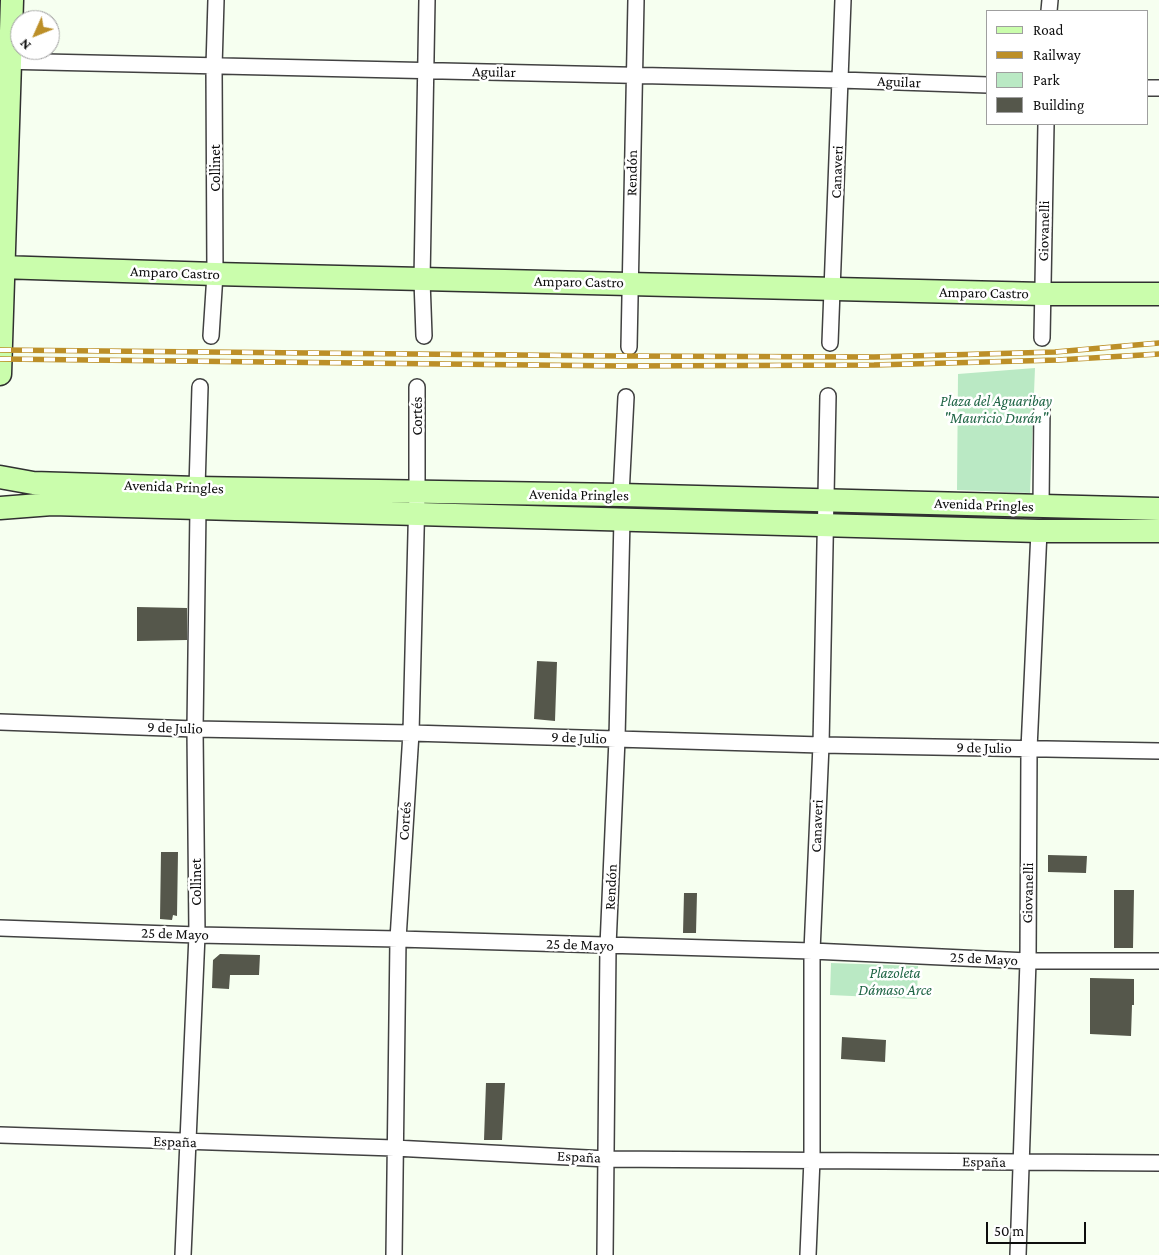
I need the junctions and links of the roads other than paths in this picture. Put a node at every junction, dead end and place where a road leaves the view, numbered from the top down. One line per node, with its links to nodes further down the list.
1 (12, 0): 6 (main road)
2 (216, 0): 7 (street, Collinet)
3 (427, 0): 8 (street)
4 (636, 0): 9 (street, Rendón)
5 (843, 0): 10 (street, Canaveri)
6 (5, 61): 7 (street, Aguilar); 13 (main road)
7 (214, 67): 8 (street, Aguilar); 14 (street, Collinet)
8 (425, 71): 9 (street, Aguilar); 15 (street)
9 (634, 76): 10 (street, Aguilar); 16 (street, Rendón)
10 (840, 80): 11 (street, Aguilar); 17 (street, Canaveri)
11 (986, 85)
12 (1046, 125): 18 (street, Giovanelli)
13 (2, 267): 14 (main road, Amparo Castro); 25 (main road)
14 (215, 274): 15 (main road, Amparo Castro); 20 (street, Collinet)
15 (422, 280): 16 (main road, Amparo Castro); 21 (street)
16 (629, 283): 17 (main road, Amparo Castro); 24 (street, Rendón)
17 (832, 289): 18 (main road, Amparo Castro); 23 (street, Canaveri)
18 (1043, 294): 19 (main road, Amparo Castro); 22 (street, Giovanelli)
19 (1159, 294)
20 (211, 336)
21 (424, 336)
22 (1042, 338)
23 (830, 343)
24 (629, 347)
25 (0, 374)
26 (200, 387): 34 (street, Collinet)
27 (417, 387): 36 (street, Cortés)
28 (828, 396): 35 (street, Canaveri)
29 (626, 397): 32 (street)
30 (1042, 406): 37 (street)
31 (0, 479): 33 (main road); 34 (main road, Avenida Pringles)
32 (621, 495): 35 (main road, Avenida Pringles); 36 (main road, Avenida Pringles)
33 (0, 496)
34 (198, 498): 36 (main road, Avenida Pringles); 38 (main road, Avenida Pringles); 45 (street, Collinet)
35 (826, 500): 37 (main road, Avenida Pringles); 41 (street, Canaveri)
36 (417, 503): 40 (main road, Avenida Pringles); 46 (street, Cortés)
37 (1041, 506): 39 (main road, Avenida Pringles)
38 (0, 508)
39 (1159, 509)
40 (622, 519): 41 (main road, Avenida Pringles); 47 (street, Rendón)
41 (825, 525): 42 (main road, Avenida Pringles); 48 (street, Canaveri)
42 (1039, 531): 43 (main road, Avenida Pringles); 49 (street, Giovanelli)
43 (1159, 531)
44 (0, 722): 45 (street, 9 de Julio)
45 (195, 729): 46 (street, 9 de Julio); 52 (street, Collinet)
46 (411, 733): 47 (street, 9 de Julio); 53 (street, Cortés)
47 (618, 739): 48 (street, 9 de Julio); 54 (street, Rendón)
48 (821, 745): 49 (street, 9 de Julio); 55 (street, Canaveri)
49 (1030, 749): 50 (street, 9 de Julio); 56 (street, Giovanelli)
50 (1159, 751)
51 (0, 928): 52 (street, 25 de Mayo)
52 (197, 935): 53 (street, 25 de Mayo); 59 (street, Collinet)
53 (398, 938): 54 (street, 25 de Mayo); 60 (street, Cortés)
54 (608, 946): 55 (street, 25 de Mayo); 61 (street, Rendón)
55 (812, 951): 56 (street, 25 de Mayo); 62 (street, Canaveri)
56 (1028, 961): 57 (street, 25 de Mayo); 63 (street, Giovanelli)
57 (1159, 961)
58 (0, 1135): 59 (street, España)
59 (188, 1142): 60 (street, España); 65 (street, Collinet)
60 (394, 1148): 61 (street, España); 66 (street, Cortés)
61 (607, 1159): 62 (street, España); 67 (street, Rendón)
62 (812, 1160): 63 (street, España); 68 (street, Canaveri)
63 (1021, 1162): 64 (street, España); 69 (street, Giovanelli)
64 (1159, 1163)
65 (183, 1255)
66 (394, 1255)
67 (605, 1255)
68 (808, 1255)
69 (1018, 1255)

